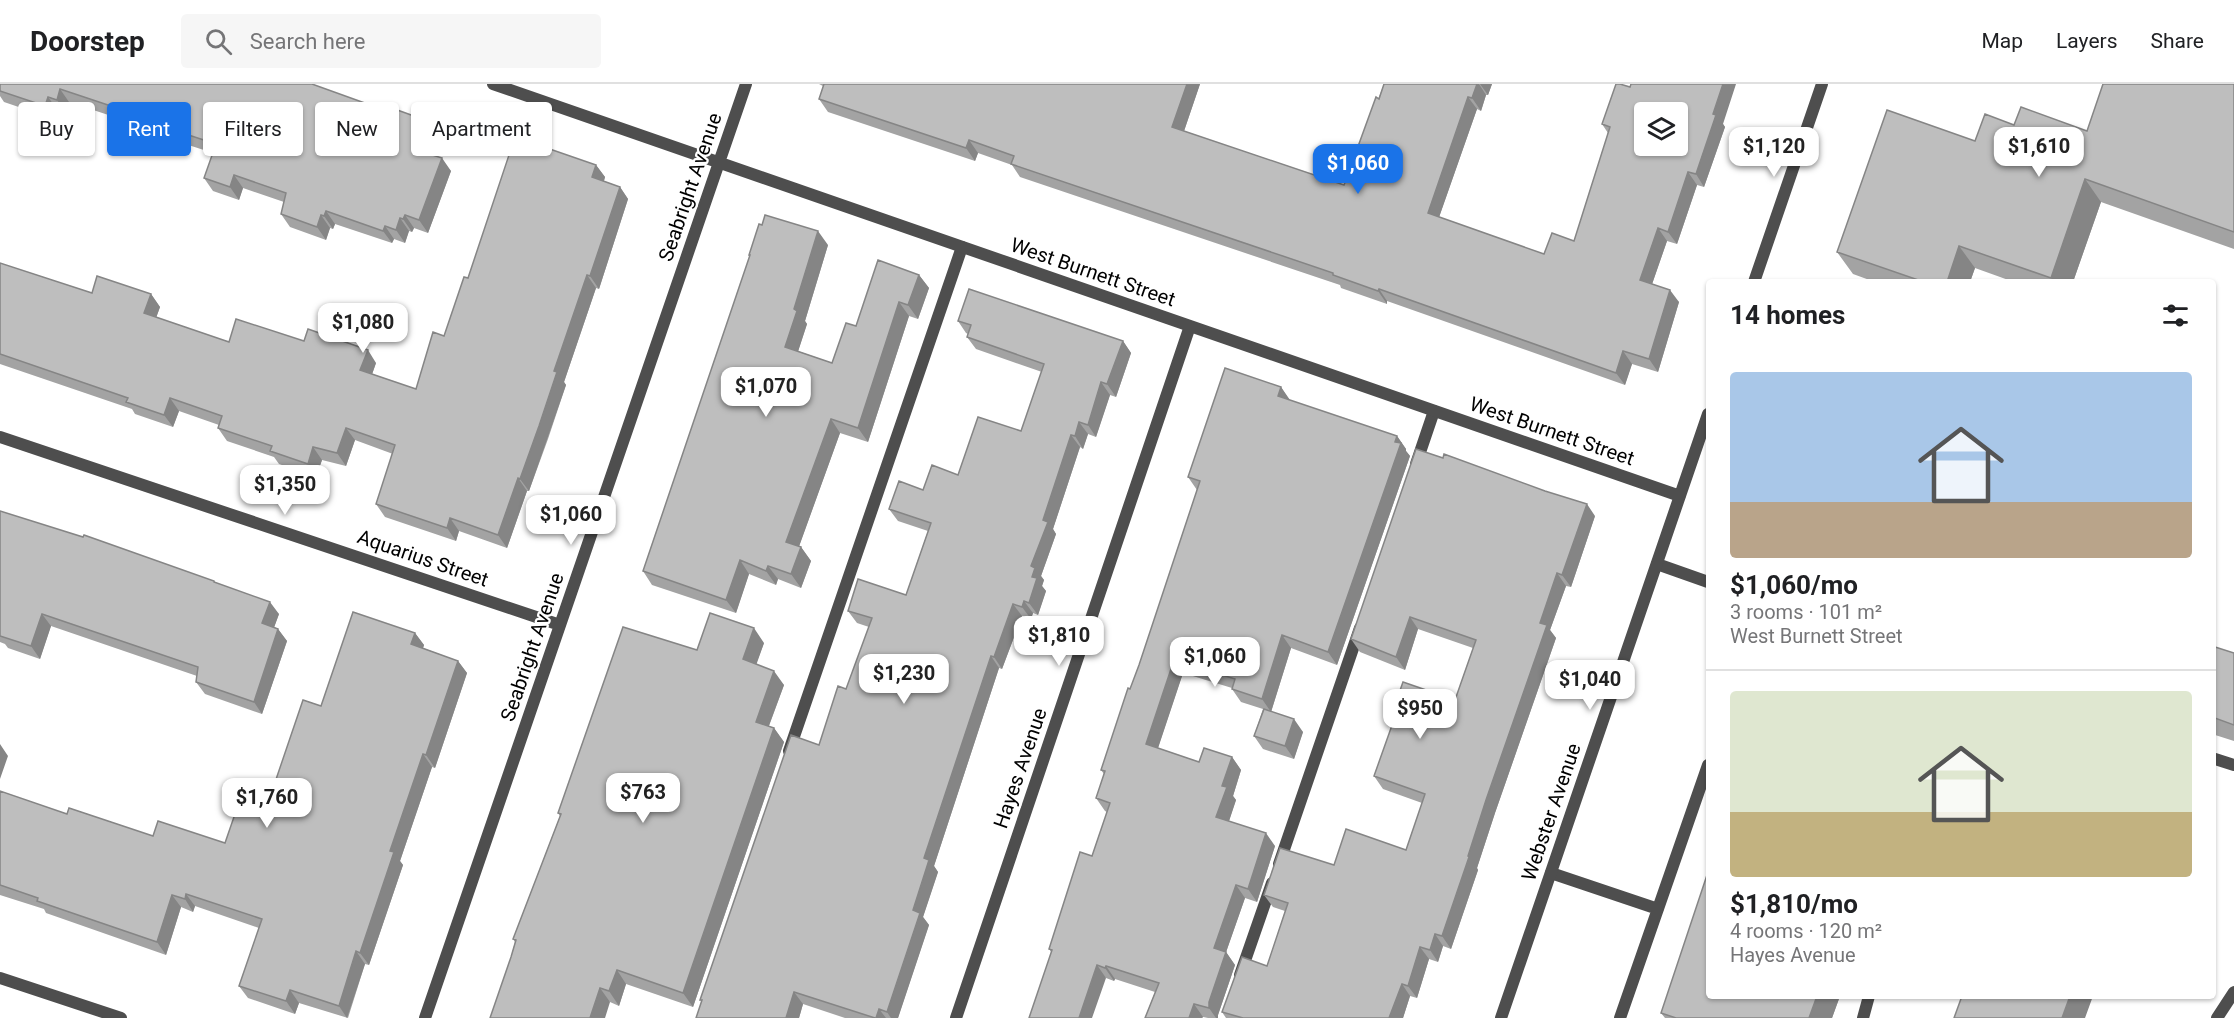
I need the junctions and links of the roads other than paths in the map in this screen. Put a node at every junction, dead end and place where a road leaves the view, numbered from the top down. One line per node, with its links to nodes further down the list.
1 (492, 84): 4 (street, West Burnett Street)
2 (746, 84): 4 (street, Seabright Avenue)
3 (1822, 84): 6 (street)
4 (719, 162): 5 (street, West Burnett Street); 16 (street, Seabright Avenue)
5 (962, 247): 7 (street, West Burnett Street); 19 (street)
6 (1755, 279)
7 (1190, 326): 8 (street, West Burnett Street); 29 (street, Hayes Avenue)
8 (1434, 411): 11 (street); 12 (street, West Burnett Street)
9 (1706, 420): 12 (street, Webster Avenue)
10 (0, 437): 16 (street, Aquarius Street)
11 (1411, 479)
12 (1680, 496): 13 (street, Webster Avenue)
13 (1657, 564): 14 (street); 21 (street, Webster Avenue)
14 (1706, 581)
15 (1365, 614): 24 (street)
16 (560, 625): 28 (street, Seabright Avenue)
17 (2216, 759): 18 (street)
18 (2234, 765)
19 (783, 769)
20 (1706, 771): 22 (street)
21 (1551, 873): 22 (street); 30 (street, Webster Avenue)
22 (1658, 909): 31 (street)
23 (0, 978): 27 (street)
24 (1237, 984)
25 (2234, 992): 33 (street)
26 (1868, 999): 32 (street)
27 (121, 1018)
28 (425, 1018)
29 (956, 1018)
30 (1501, 1018)
31 (1620, 1018)
32 (1863, 1018)
33 (2217, 1018)

